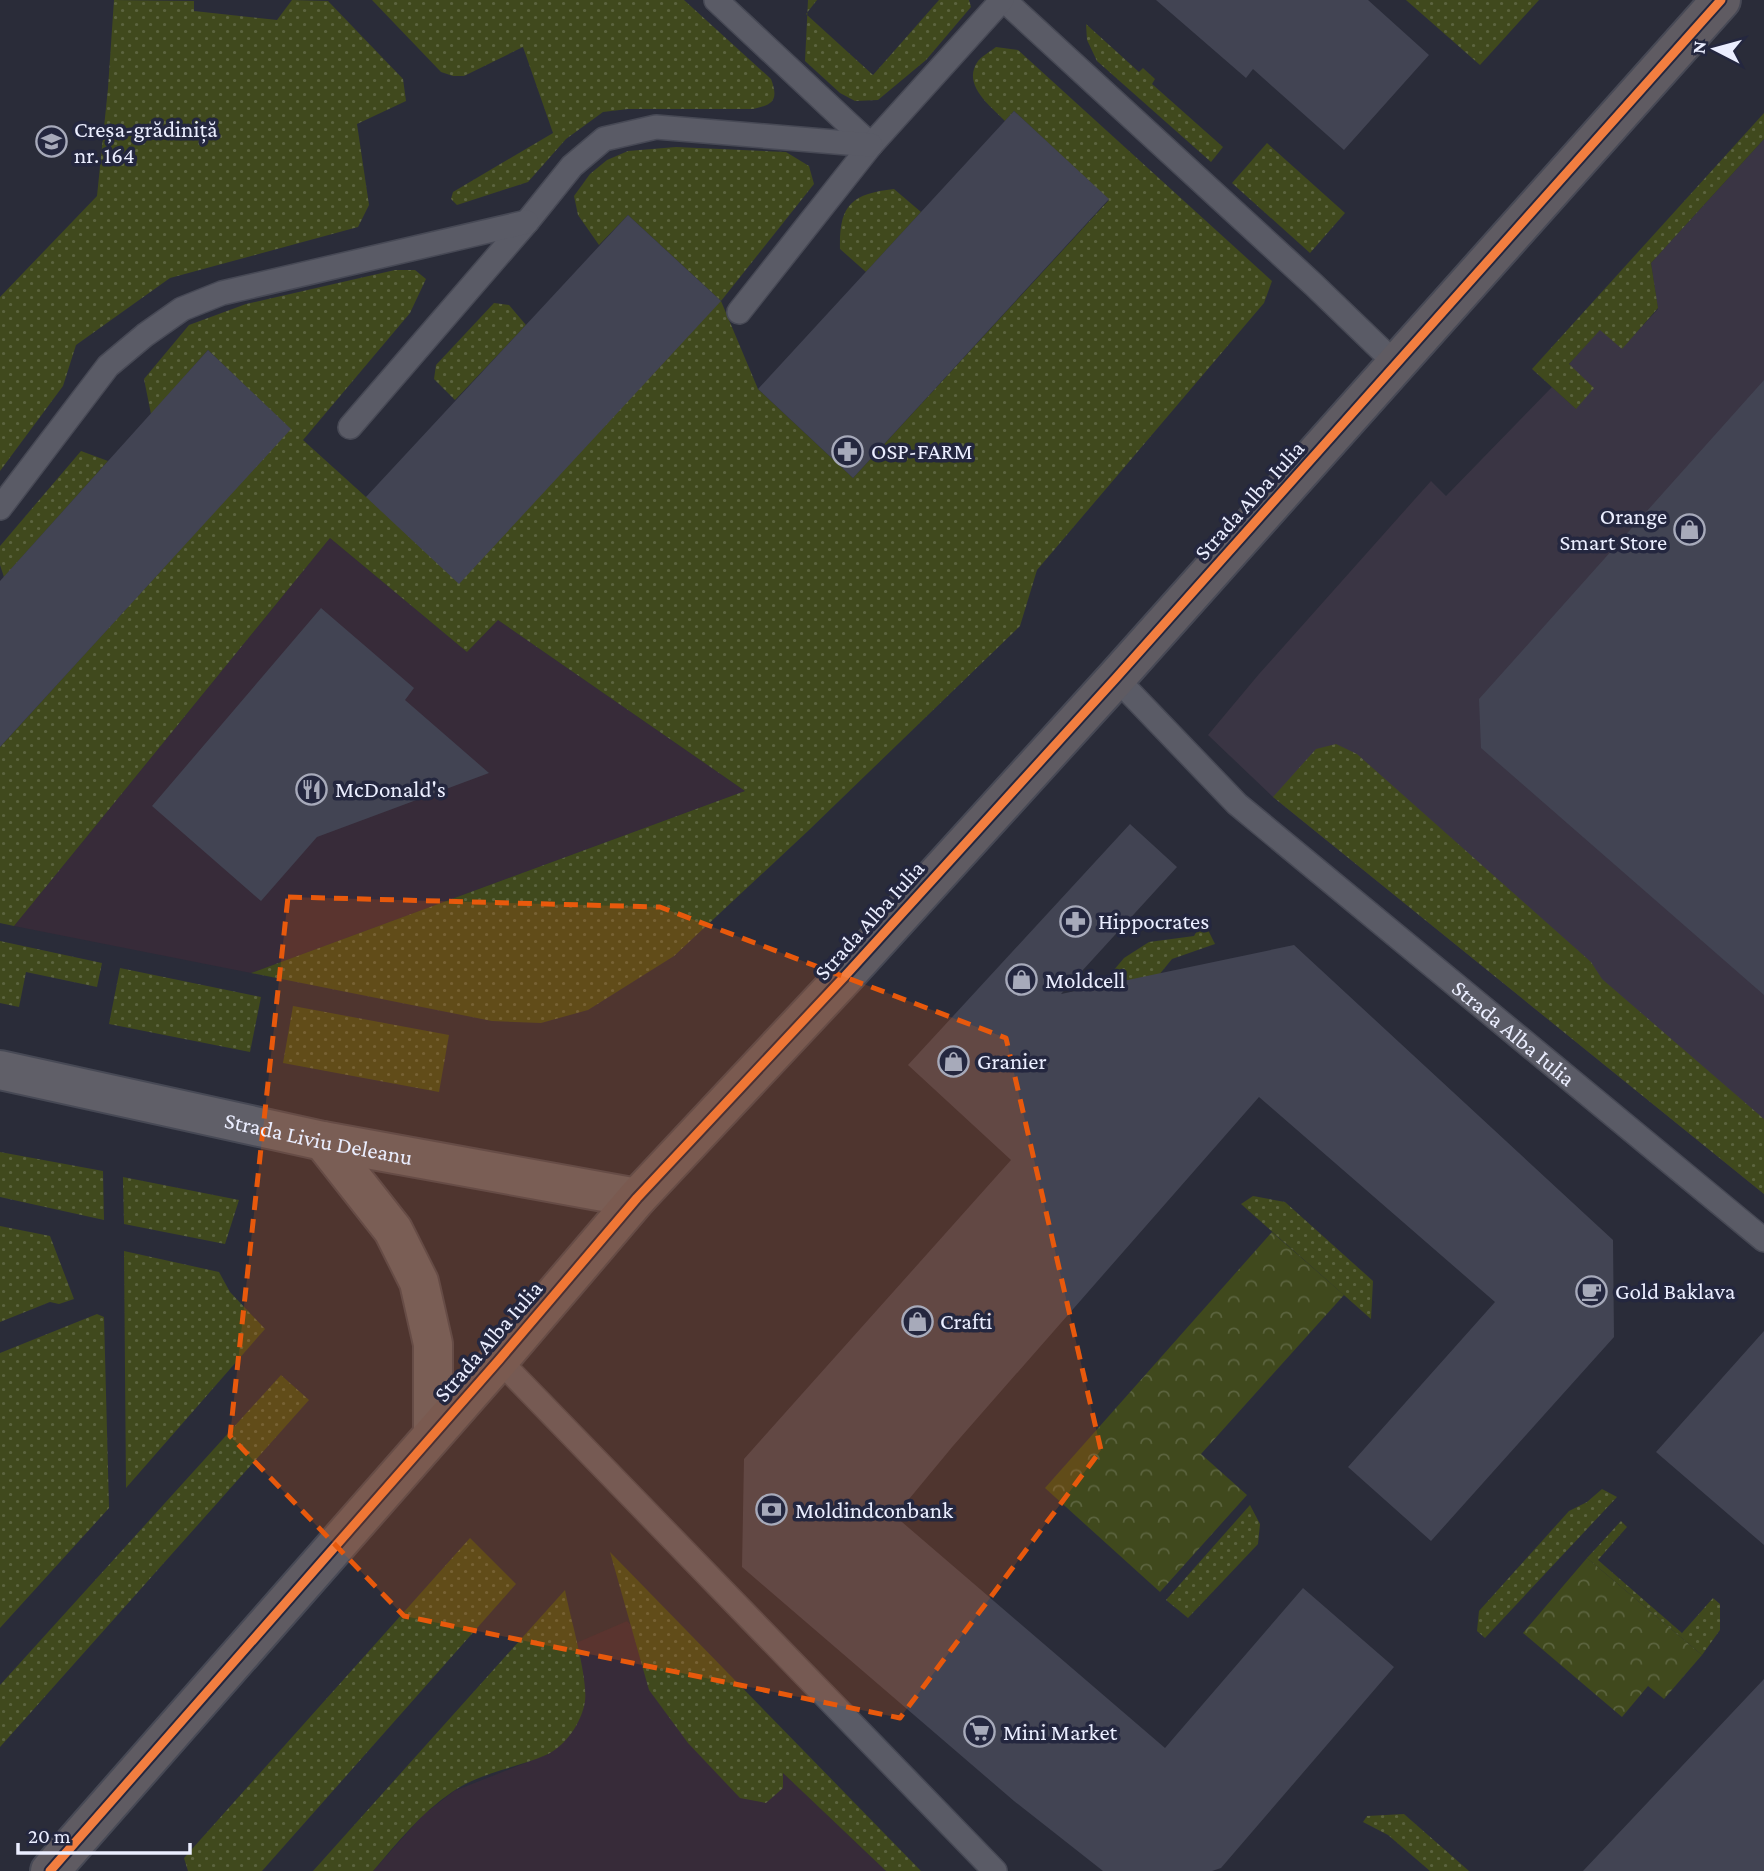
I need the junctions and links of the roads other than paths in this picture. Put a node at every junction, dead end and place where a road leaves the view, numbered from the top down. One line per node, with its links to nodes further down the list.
1 (716, 0): 4 (lane)
2 (1003, 0): 4 (lane); 7 (lane)
3 (1721, 0): 7 (main road, Strada Alba Iulia)
4 (871, 145): 5 (lane); 6 (lane)
5 (527, 222): 8 (lane); 9 (lane)
6 (739, 312)
7 (1396, 364): 10 (main road, Strada Alba Iulia)
8 (349, 427)
9 (0, 508)
10 (1116, 678): 13 (main road, Strada Alba Iulia); 14 (lane, Strada Alba Iulia)
11 (0, 1070): 12 (main road, Strada Liviu Deleanu)
12 (323, 1141): 13 (main road, Strada Liviu Deleanu); 16 (main road)
13 (637, 1198): 15 (main road, Strada Alba Iulia)
14 (1764, 1240)
15 (499, 1360): 16 (main road, Strada Alba Iulia); 18 (lane)
16 (433, 1433): 17 (main road, Strada Alba Iulia)
17 (50, 1871)
18 (995, 1871)

